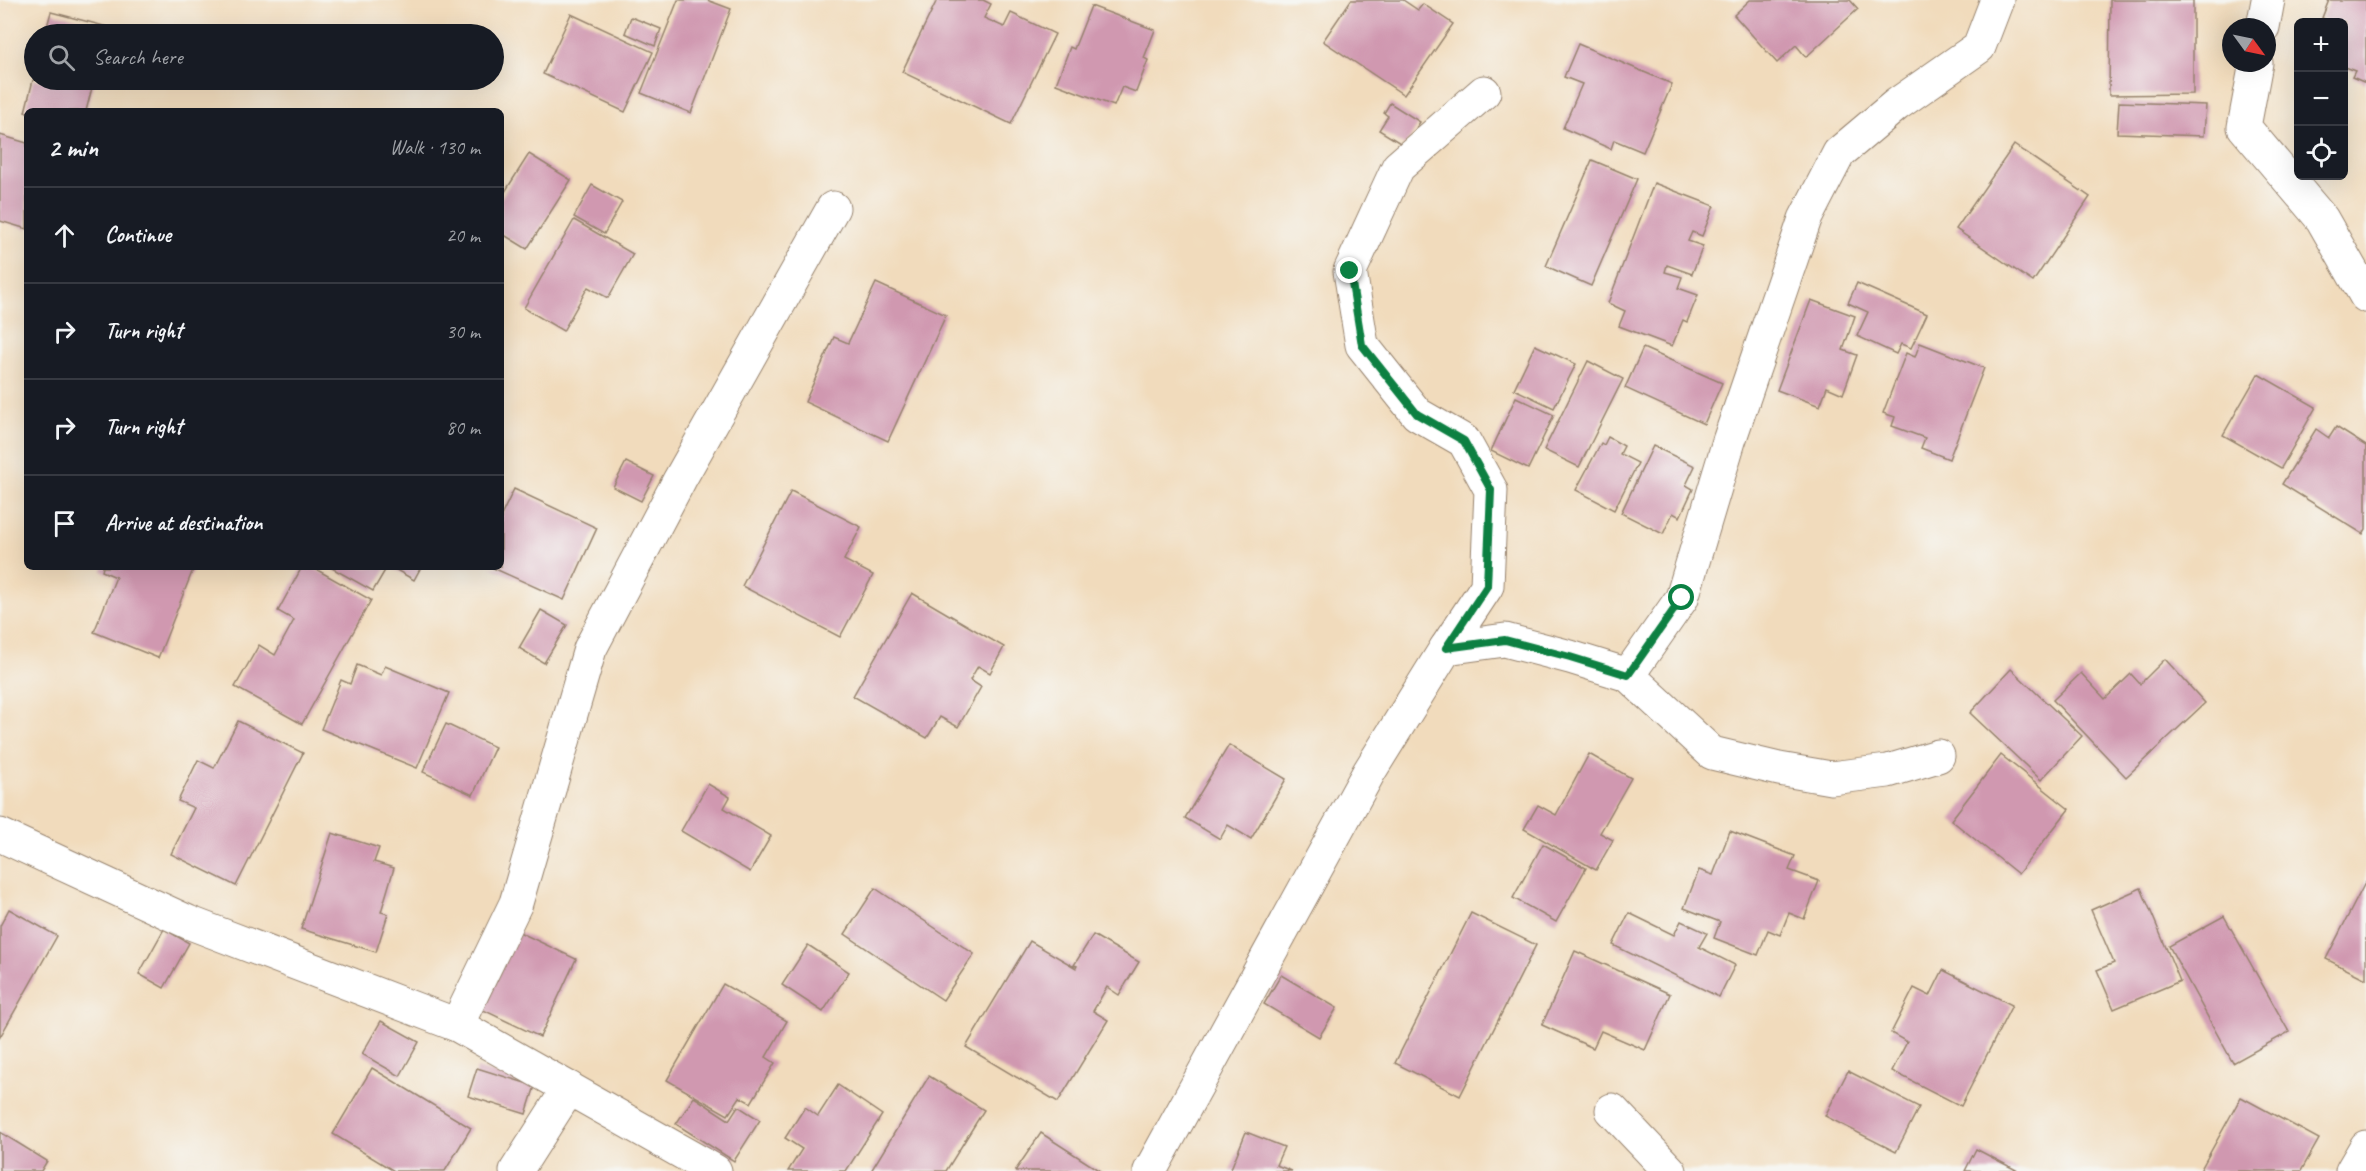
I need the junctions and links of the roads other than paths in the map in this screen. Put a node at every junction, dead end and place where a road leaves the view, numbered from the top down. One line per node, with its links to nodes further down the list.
1 (1997, 0): 9 (street)
2 (2268, 0): 3 (street)
3 (2265, 18)
4 (2254, 72): 7 (street)
5 (1484, 92): 8 (street)
6 (833, 208): 12 (street)
7 (2366, 296)
8 (1446, 648): 9 (street); 18 (street)
9 (1628, 675): 10 (street)
10 (1938, 756)
11 (0, 836): 12 (street)
12 (457, 1024): 13 (street)
13 (569, 1088): 16 (street); 17 (street)
14 (1612, 1110): 19 (street)
15 (2366, 1147): 20 (street)
16 (516, 1171)
17 (715, 1171)
18 (1150, 1171)
19 (1670, 1171)
20 (2352, 1171)

